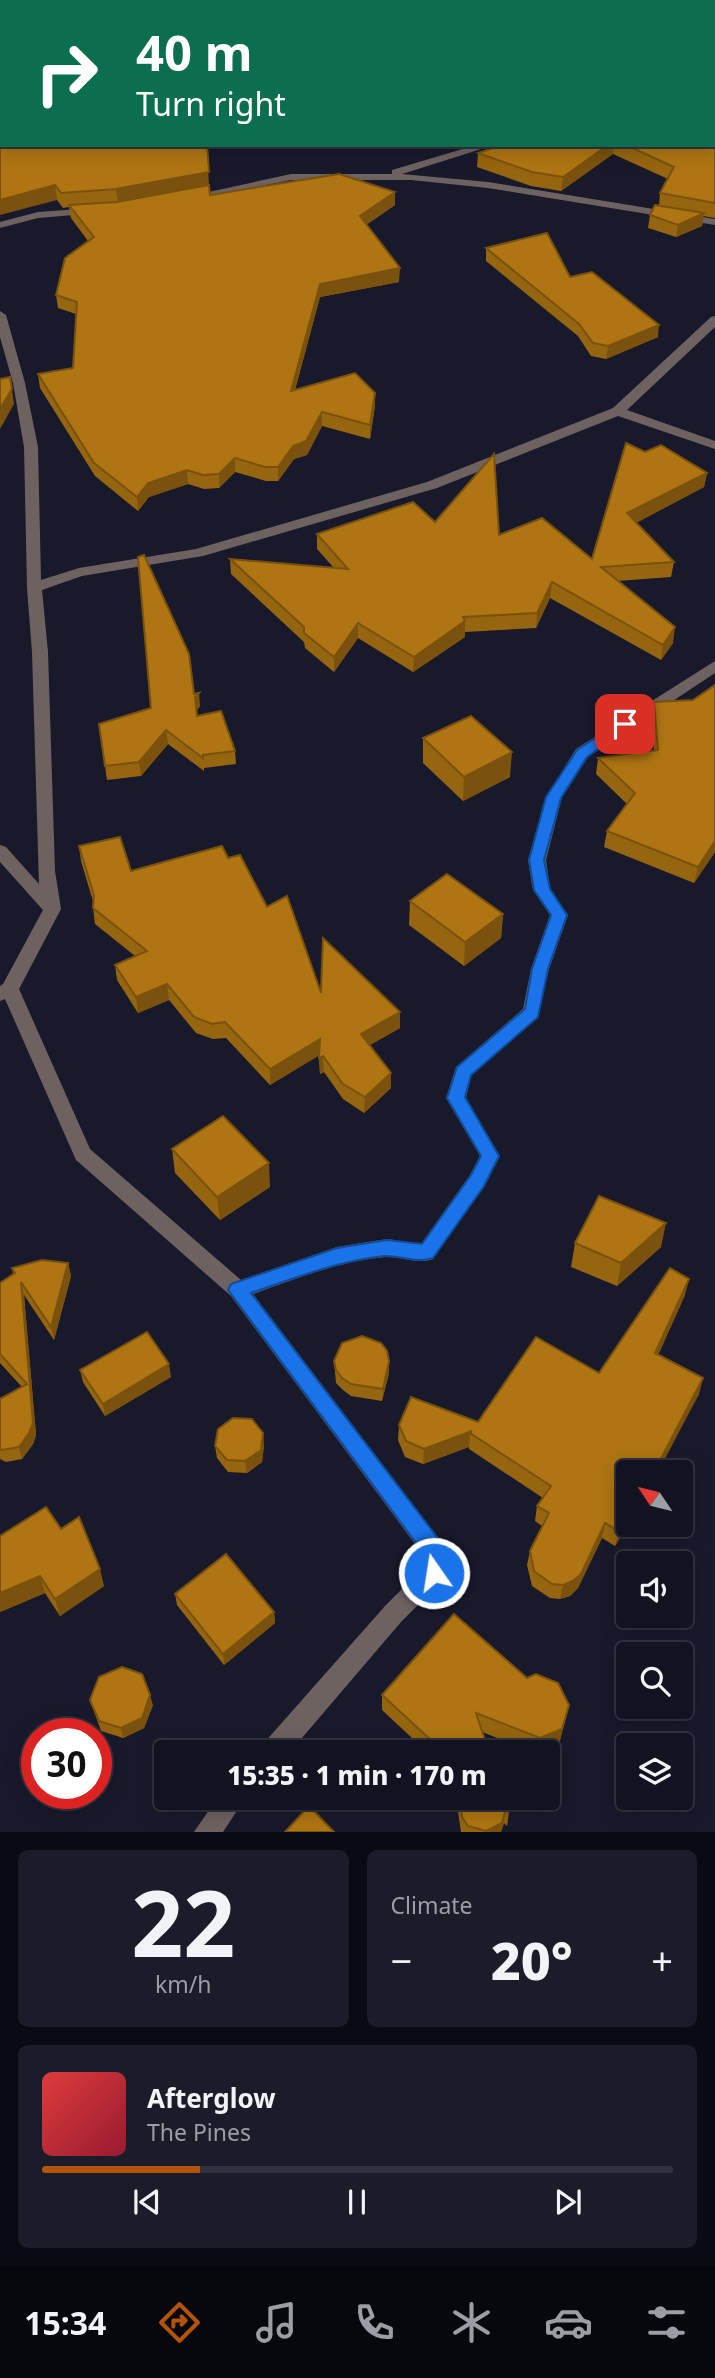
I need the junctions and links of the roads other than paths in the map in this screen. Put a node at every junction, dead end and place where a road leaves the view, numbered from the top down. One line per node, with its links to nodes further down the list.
1 (482, 147): 2 (street)
2 (372, 179): 3 (street); 5 (street)
3 (171, 201)
4 (105, 210): 6 (street)
5 (715, 222)
6 (0, 225)
7 (0, 316): 11 (street)
8 (715, 320): 9 (street)
9 (618, 411): 10 (street); 11 (street)
10 (715, 445)
11 (34, 588): 14 (street)
12 (715, 666): 16 (street)
13 (0, 851): 14 (street)
14 (52, 909): 15 (street)
15 (5, 992): 16 (street)
16 (238, 1290): 17 (street)
17 (284, 1740)
18 (224, 1810): 19 (street)
19 (206, 1832)

